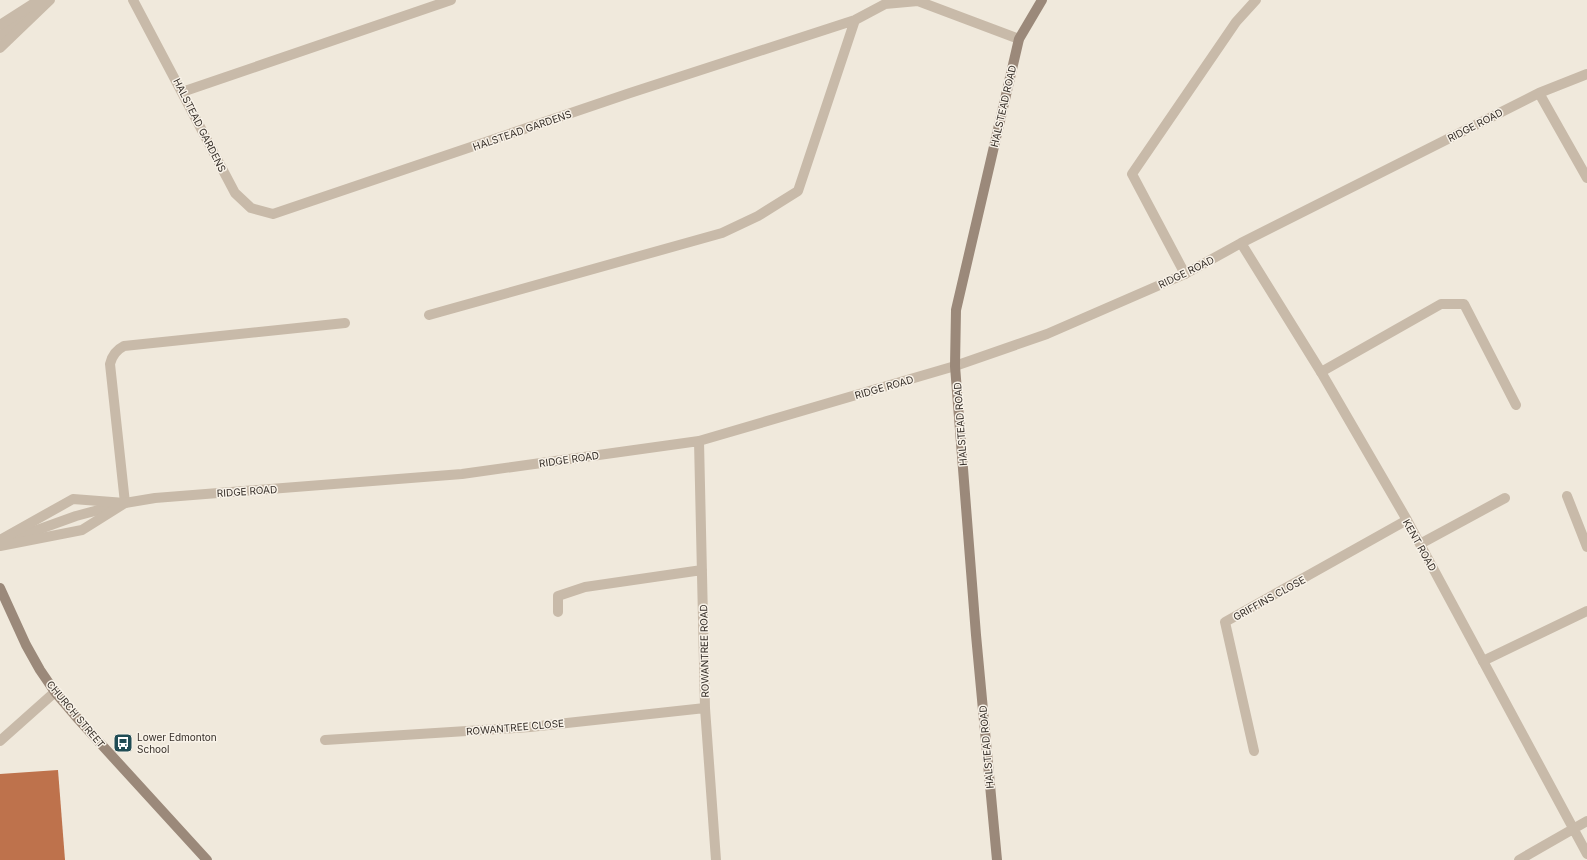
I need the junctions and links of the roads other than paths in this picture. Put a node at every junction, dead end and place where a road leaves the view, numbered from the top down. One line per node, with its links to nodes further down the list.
1 (39, 0): 10 (street)
2 (45, 0): 11 (street)
3 (50, 0): 13 (street)
4 (134, 0): 15 (street, HALSTEAD GARDENS)
5 (451, 0): 15 (street)
6 (1042, 0): 12 (street, HALSTEAD ROAD)
7 (1256, 0): 19 (street)
8 (895, 1): 9 (street, HALSTEAD GARDENS); 12 (street, HALSTEAD GARDENS)
9 (855, 20): 15 (street, HALSTEAD GARDENS); 20 (street)
10 (0, 25)
11 (0, 36)
12 (1019, 38): 22 (street, HALSTEAD ROAD)
13 (0, 48)
14 (1587, 74): 16 (street, RIDGE ROAD)
15 (182, 92)
16 (1538, 93): 17 (street); 18 (street, RIDGE ROAD)
17 (1587, 178)
18 (1242, 243): 19 (street, RIDGE ROAD); 23 (street, KENT ROAD)
19 (1185, 274): 22 (street, RIDGE ROAD)
20 (429, 315)
21 (345, 323): 28 (street)
22 (955, 366): 25 (street, RIDGE ROAD); 49 (street, HALSTEAD ROAD)
23 (1321, 372): 24 (street); 29 (street, KENT ROAD)
24 (1516, 405)
25 (699, 441): 28 (street, RIDGE ROAD); 34 (street, ROWANTREE ROAD)
26 (1567, 496): 33 (street)
27 (1505, 498): 31 (street)
28 (124, 503): 30 (street, RIDGE ROAD); 32 (street); 32 (street, RIDGE ROAD)
29 (1407, 520): 31 (street, KENT ROAD); 43 (street, GRIFFINS CLOSE)
30 (0, 540)
31 (1420, 544): 38 (street, KENT ROAD)
32 (0, 545)
33 (1587, 547)
34 (702, 570): 37 (street); 40 (street, ROWANTREE ROAD)
35 (0, 588): 39 (street, CHURCH STREET)
36 (1587, 611): 38 (street)
37 (558, 612)
38 (1483, 661): 45 (street, KENT ROAD)
39 (55, 692): 41 (street); 47 (street, CHURCH STREET)
40 (705, 708): 42 (street, ROWANTREE CLOSE); 48 (street, ROWANTREE ROAD)
41 (0, 740)
42 (325, 740)
43 (1254, 751)
44 (1587, 821): 45 (street)
45 (1574, 828): 46 (street, KENT ROAD); 50 (street)
46 (1587, 854)
47 (207, 860)
48 (716, 860)
49 (997, 860)
50 (1519, 860)

